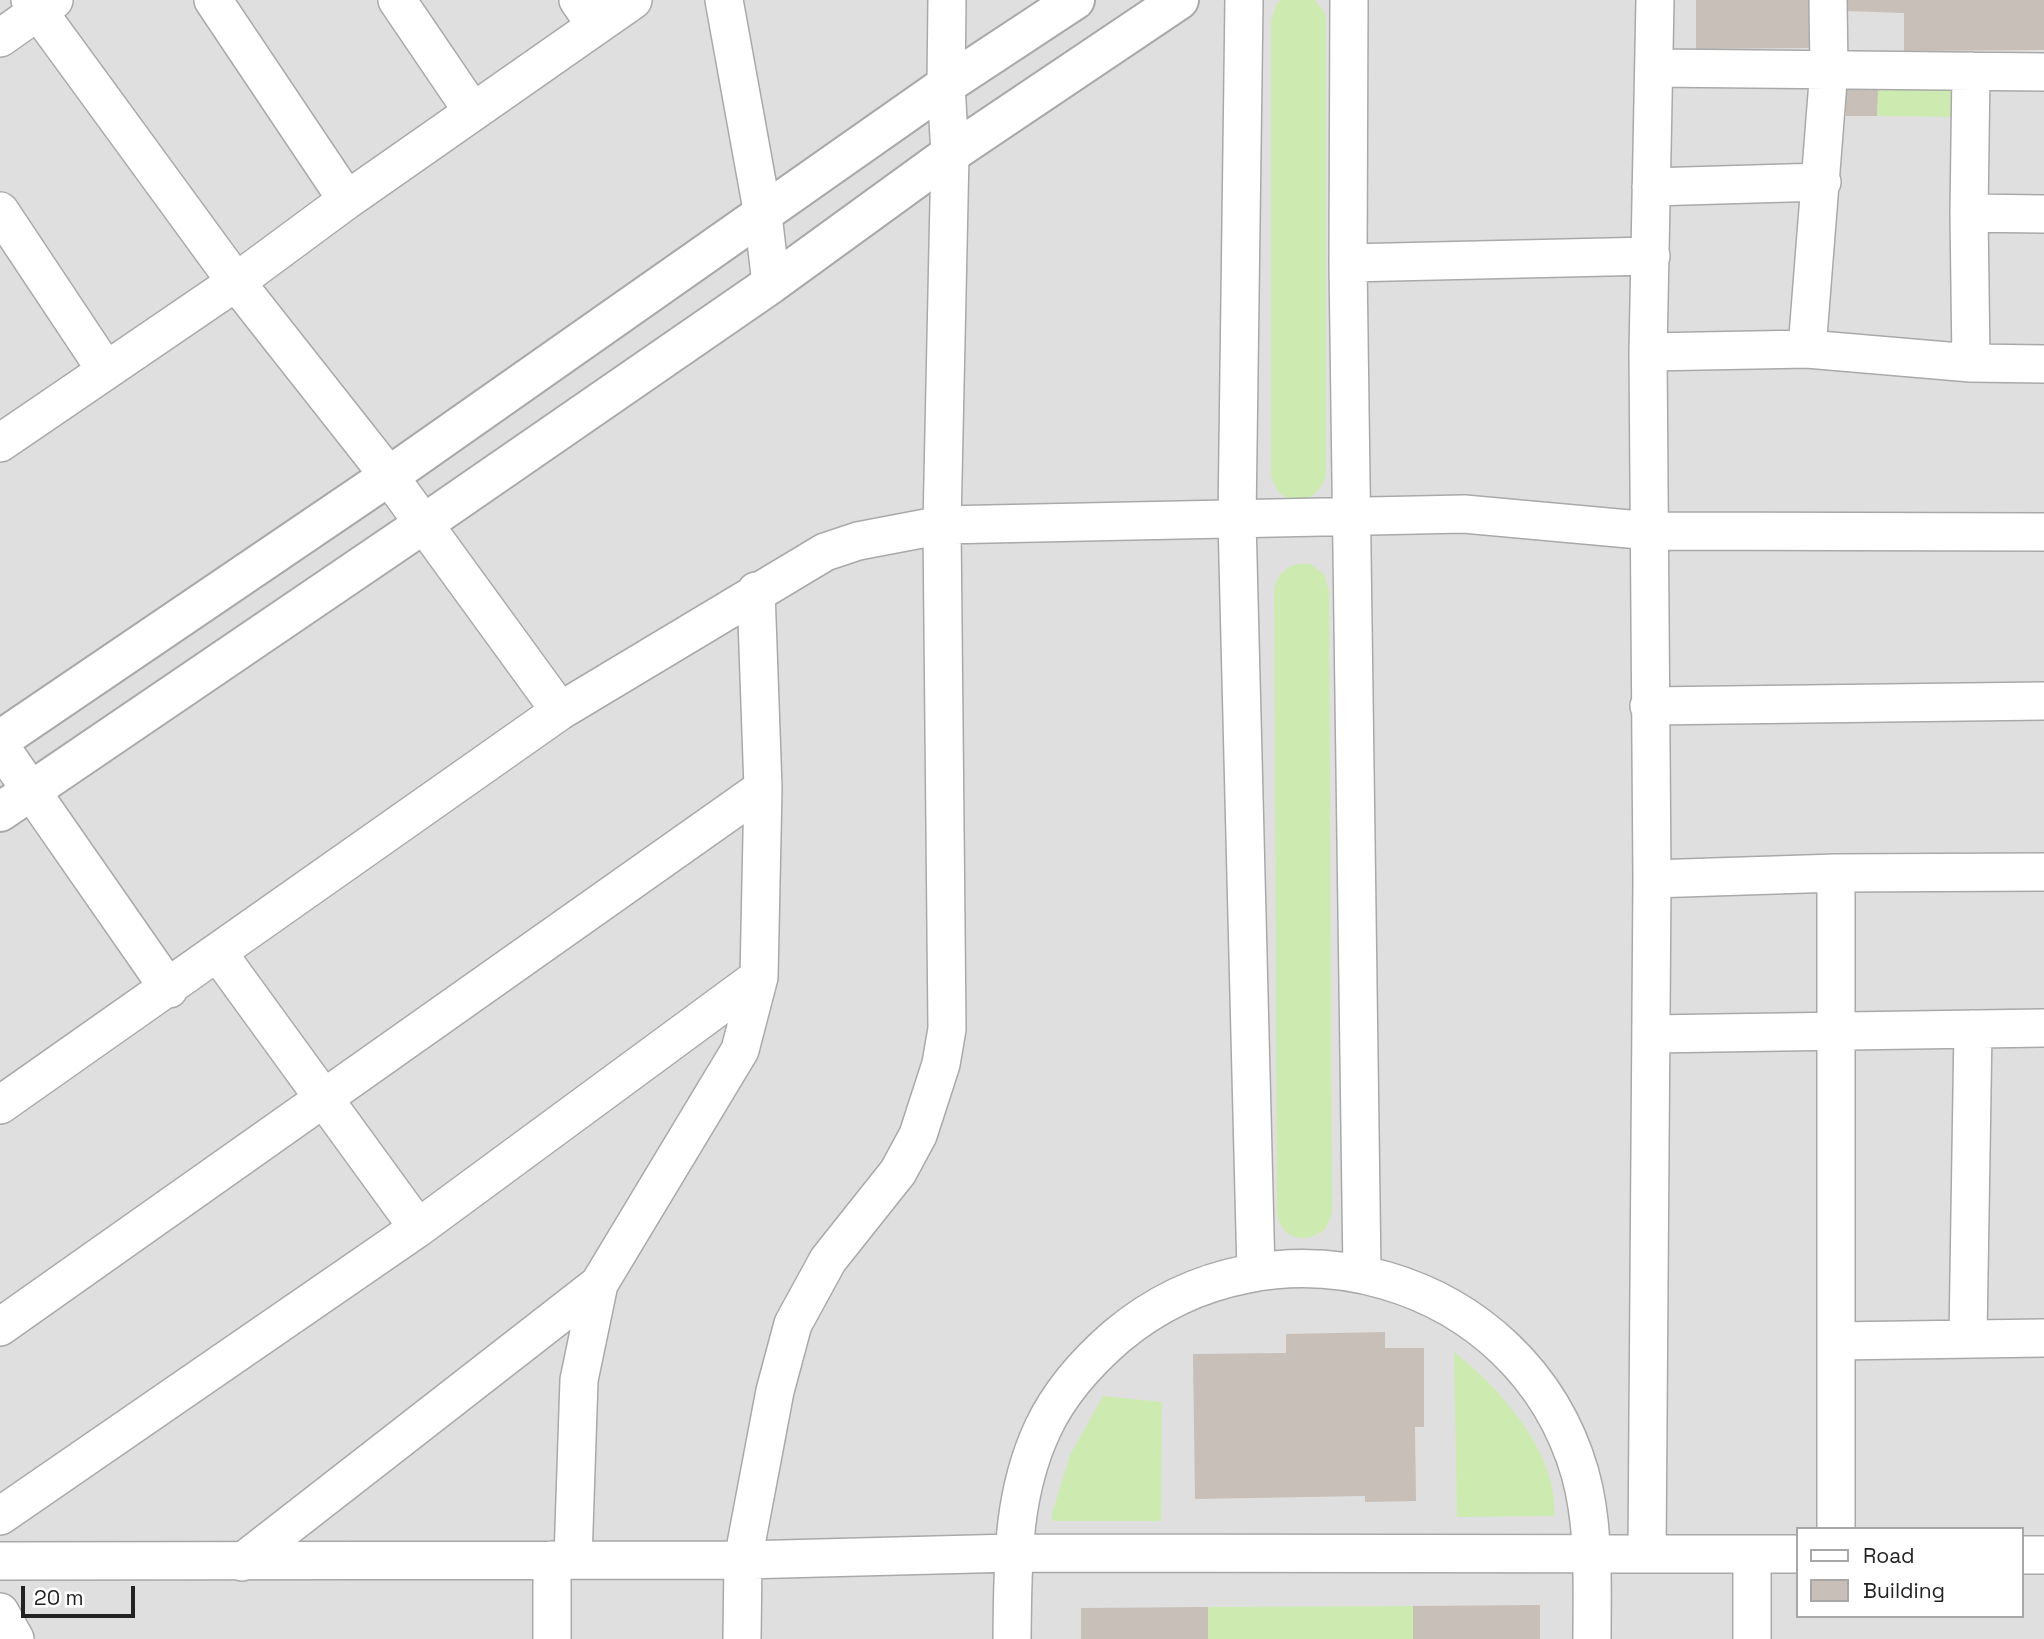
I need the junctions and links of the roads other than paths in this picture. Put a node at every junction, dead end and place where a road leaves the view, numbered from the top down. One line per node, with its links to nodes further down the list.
1 (213, 0): 24 (street)
2 (397, 0): 20 (street)
3 (633, 0): 13 (street)
4 (724, 0): 28 (street)
5 (947, 0): 19 (street)
6 (1076, 0): 19 (street)
7 (1179, 0): 21 (street)
8 (1244, 0): 41 (street)
9 (1349, 0): 30 (street)
10 (1655, 0): 15 (street)
11 (1828, 0): 16 (street)
12 (41, 4): 14 (street); 31 (street)
13 (587, 13): 20 (street)
14 (0, 38)
15 (1656, 68): 16 (street); 23 (street)
16 (1829, 69): 17 (street); 22 (street)
17 (1971, 71): 18 (street); 26 (street)
18 (2044, 72)
19 (946, 85): 21 (street); 28 (street)
20 (473, 112): 24 (street)
21 (950, 154): 32 (street); 43 (street)
22 (1822, 182): 23 (street); 33 (street)
23 (1651, 187): 29 (street)
24 (347, 200): 31 (street)
25 (0, 211): 37 (street)
26 (1969, 213): 27 (street); 35 (street)
27 (2044, 214)
28 (763, 215): 32 (street); 39 (street)
29 (1651, 256): 30 (street); 34 (street)
30 (1348, 263): 40 (street)
31 (236, 282): 37 (street); 39 (street)
32 (771, 284): 42 (street)
33 (1807, 349): 34 (street); 35 (street)
34 (1648, 352): 44 (street)
35 (1971, 363): 36 (street)
36 (2044, 364)
37 (105, 369): 38 (street)
38 (0, 443)
39 (388, 476): 42 (street); 50 (street)
40 (1350, 515): 41 (street); 44 (street); 69 (street)
41 (1237, 520): 43 (street); 68 (street)
42 (422, 525): 49 (street); 53 (street)
43 (942, 525): 46 (street); 85 (street)
44 (1651, 531): 45 (street); 48 (street)
45 (2044, 532)
46 (756, 591): 49 (street); 52 (street)
47 (2044, 701): 48 (street)
48 (1648, 706): 57 (street)
49 (560, 711): 58 (street)
50 (0, 740)
51 (0, 746): 53 (street)
52 (763, 788): 59 (street); 65 (street)
53 (31, 791): 54 (street); 60 (street)
54 (0, 812)
55 (2044, 872): 56 (street)
56 (1836, 873): 57 (street); 63 (street)
57 (1652, 879): 64 (street)
58 (218, 953): 60 (street); 65 (street)
59 (759, 977): 67 (street); 70 (street)
60 (170, 989): 66 (street)
61 (2044, 1028): 62 (street)
62 (1973, 1029): 63 (street); 72 (street)
63 (1836, 1031): 64 (street); 74 (street)
64 (1651, 1034): 79 (street)
65 (322, 1099): 67 (street); 71 (street)
66 (0, 1105)
67 (418, 1228): 75 (street)
68 (1256, 1272): 69 (street); 77 (street)
69 (1362, 1273): 78 (street)
70 (599, 1284): 84 (street); 87 (street)
71 (0, 1327)
72 (1968, 1337): 73 (street); 74 (street)
73 (2044, 1338)
74 (1836, 1341): 76 (street)
75 (0, 1516)
76 (1836, 1527)
77 (1013, 1553): 78 (street); 85 (street); 92 (street)
78 (1592, 1553): 79 (street); 93 (street)
79 (1647, 1554): 81 (street)
80 (1796, 1554): 81 (street)
81 (1752, 1555): 94 (street)
82 (2023, 1555): 83 (street)
83 (2044, 1555)
84 (562, 1560): 85 (street); 87 (street); 90 (street)
85 (743, 1560): 91 (street)
86 (0, 1561): 87 (street)
87 (242, 1562)
88 (0, 1612): 89 (street)
89 (15, 1639)
90 (552, 1639)
91 (742, 1639)
92 (1013, 1639)
93 (1592, 1639)
94 (1752, 1639)

